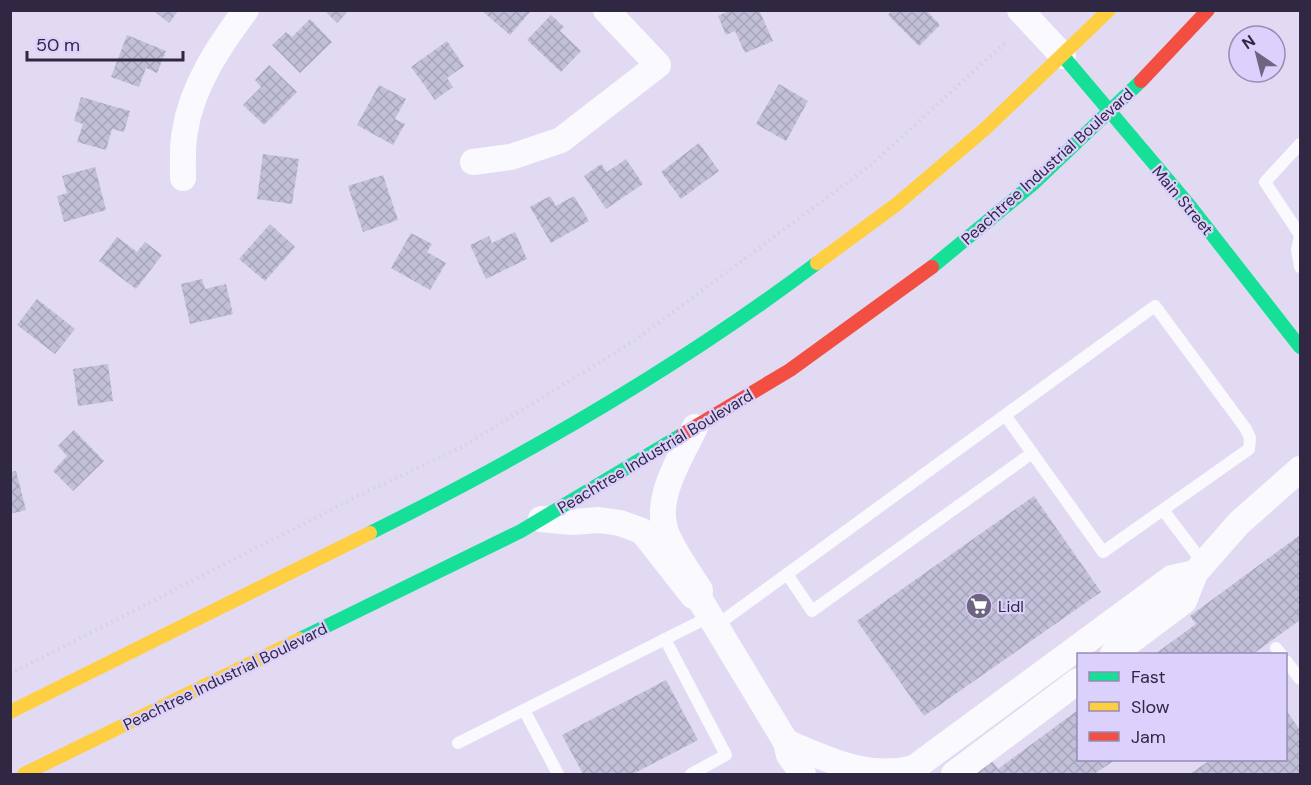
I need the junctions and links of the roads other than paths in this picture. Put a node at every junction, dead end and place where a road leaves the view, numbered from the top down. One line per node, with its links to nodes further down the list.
1 (246, 10): 10 (street)
2 (1020, 10): 6 (street)
3 (1109, 10): 6 (main road)
4 (1208, 10): 7 (main road, Peachtree Industrial Boulevard)
5 (615, 19): 9 (street)
6 (1063, 56): 7 (main road, Main Street); 29 (main road)
7 (1111, 112): 13 (main road, Main Street); 15 (main road, Peachtree Industrial Boulevard)
8 (1300, 144): 11 (lane)
9 (473, 162)
10 (183, 178)
11 (1300, 235): 12 (lane)
12 (1300, 267)
13 (1300, 347)
14 (1005, 415): 16 (lane); 18 (lane); 21 (lane)
15 (695, 427): 19 (main road, Peachtree Industrial Boulevard); 22 (street)
16 (1032, 453): 18 (lane); 21 (lane)
17 (1300, 469): 20 (street)
18 (1163, 510): 20 (lane)
19 (541, 519): 22 (street); 33 (main road, Peachtree Industrial Boulevard)
20 (1200, 568): 24 (street); 32 (street)
21 (787, 574): 22 (lane)
22 (709, 613): 23 (lane); 30 (street)
23 (665, 639): 28 (lane); 35 (lane)
24 (1114, 653)
25 (1287, 662): 26 (lane)
26 (1300, 679)
27 (1077, 682): 37 (street)
28 (524, 710): 31 (lane); 34 (lane)
29 (10, 711)
30 (786, 742): 32 (street); 36 (street)
31 (458, 744)
32 (917, 771)
33 (24, 774)
34 (558, 774)
35 (691, 774)
36 (803, 774)
37 (954, 774)

